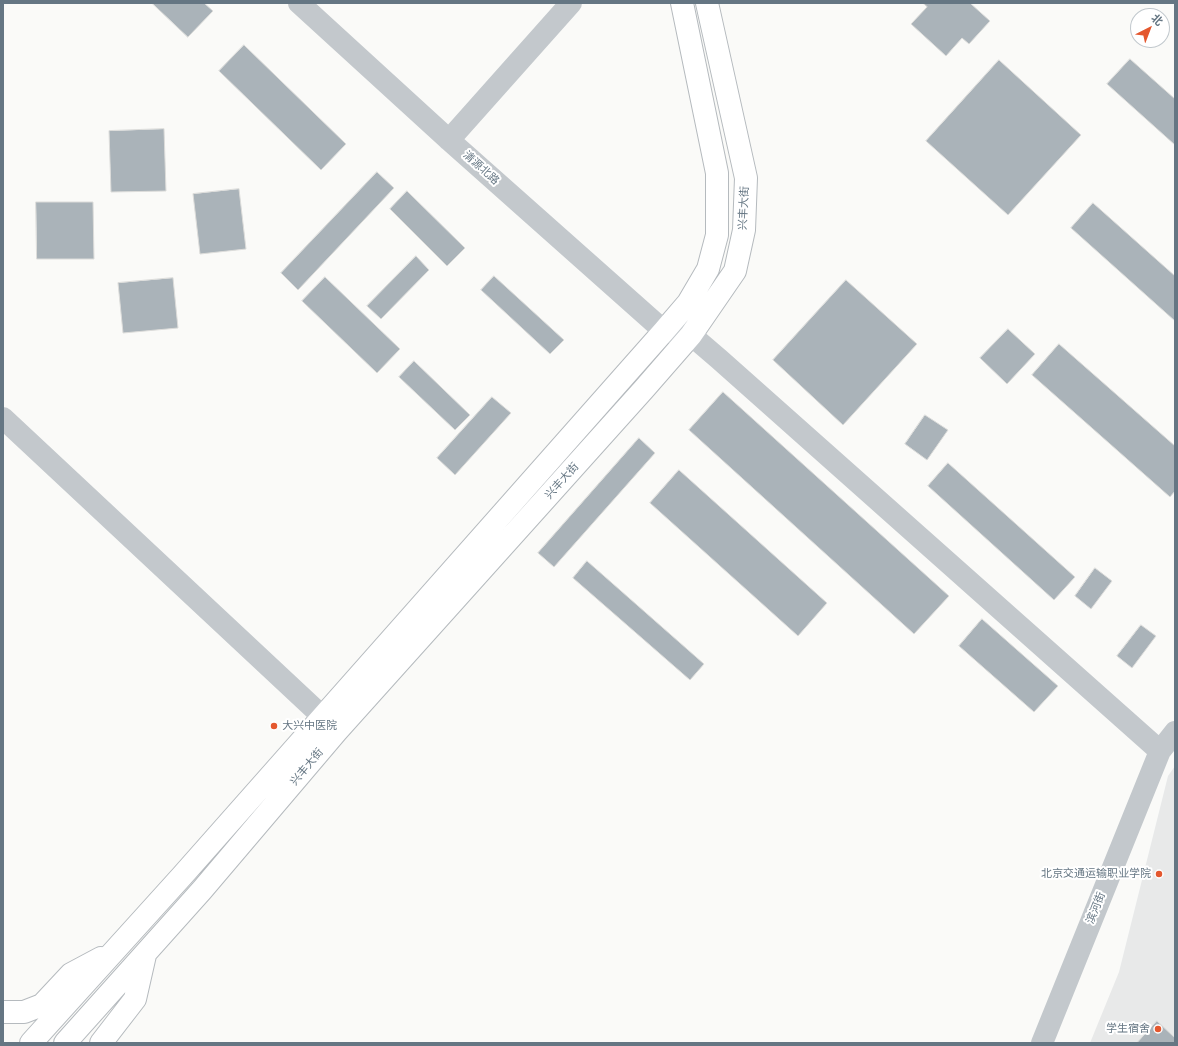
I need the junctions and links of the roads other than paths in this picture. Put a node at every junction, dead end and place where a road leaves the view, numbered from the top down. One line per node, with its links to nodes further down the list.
1 (299, 3): 5 (street, 清源北路)
2 (571, 3): 5 (street)
3 (682, 3): 6 (main road, 兴丰大街)
4 (707, 3): 7 (main road, 兴丰大街)
5 (449, 140): 6 (street, 清源北路)
6 (664, 331): 7 (street); 9 (main road, 兴丰大街)
7 (691, 335): 11 (street); 13 (main road, 兴丰大街)
8 (3, 418): 9 (street)
9 (323, 717): 12 (main road, 兴丰大街)
10 (1175, 732): 11 (street, 滨河街)
11 (1160, 751): 18 (street, 滨河街)
12 (114, 951): 14 (main road); 15 (main road, 兴丰大街)
13 (146, 953): 16 (main road, 兴丰大街); 17 (main road)
14 (3, 1012)
15 (32, 1043)
16 (65, 1043)
17 (101, 1043)
18 (1042, 1043)

